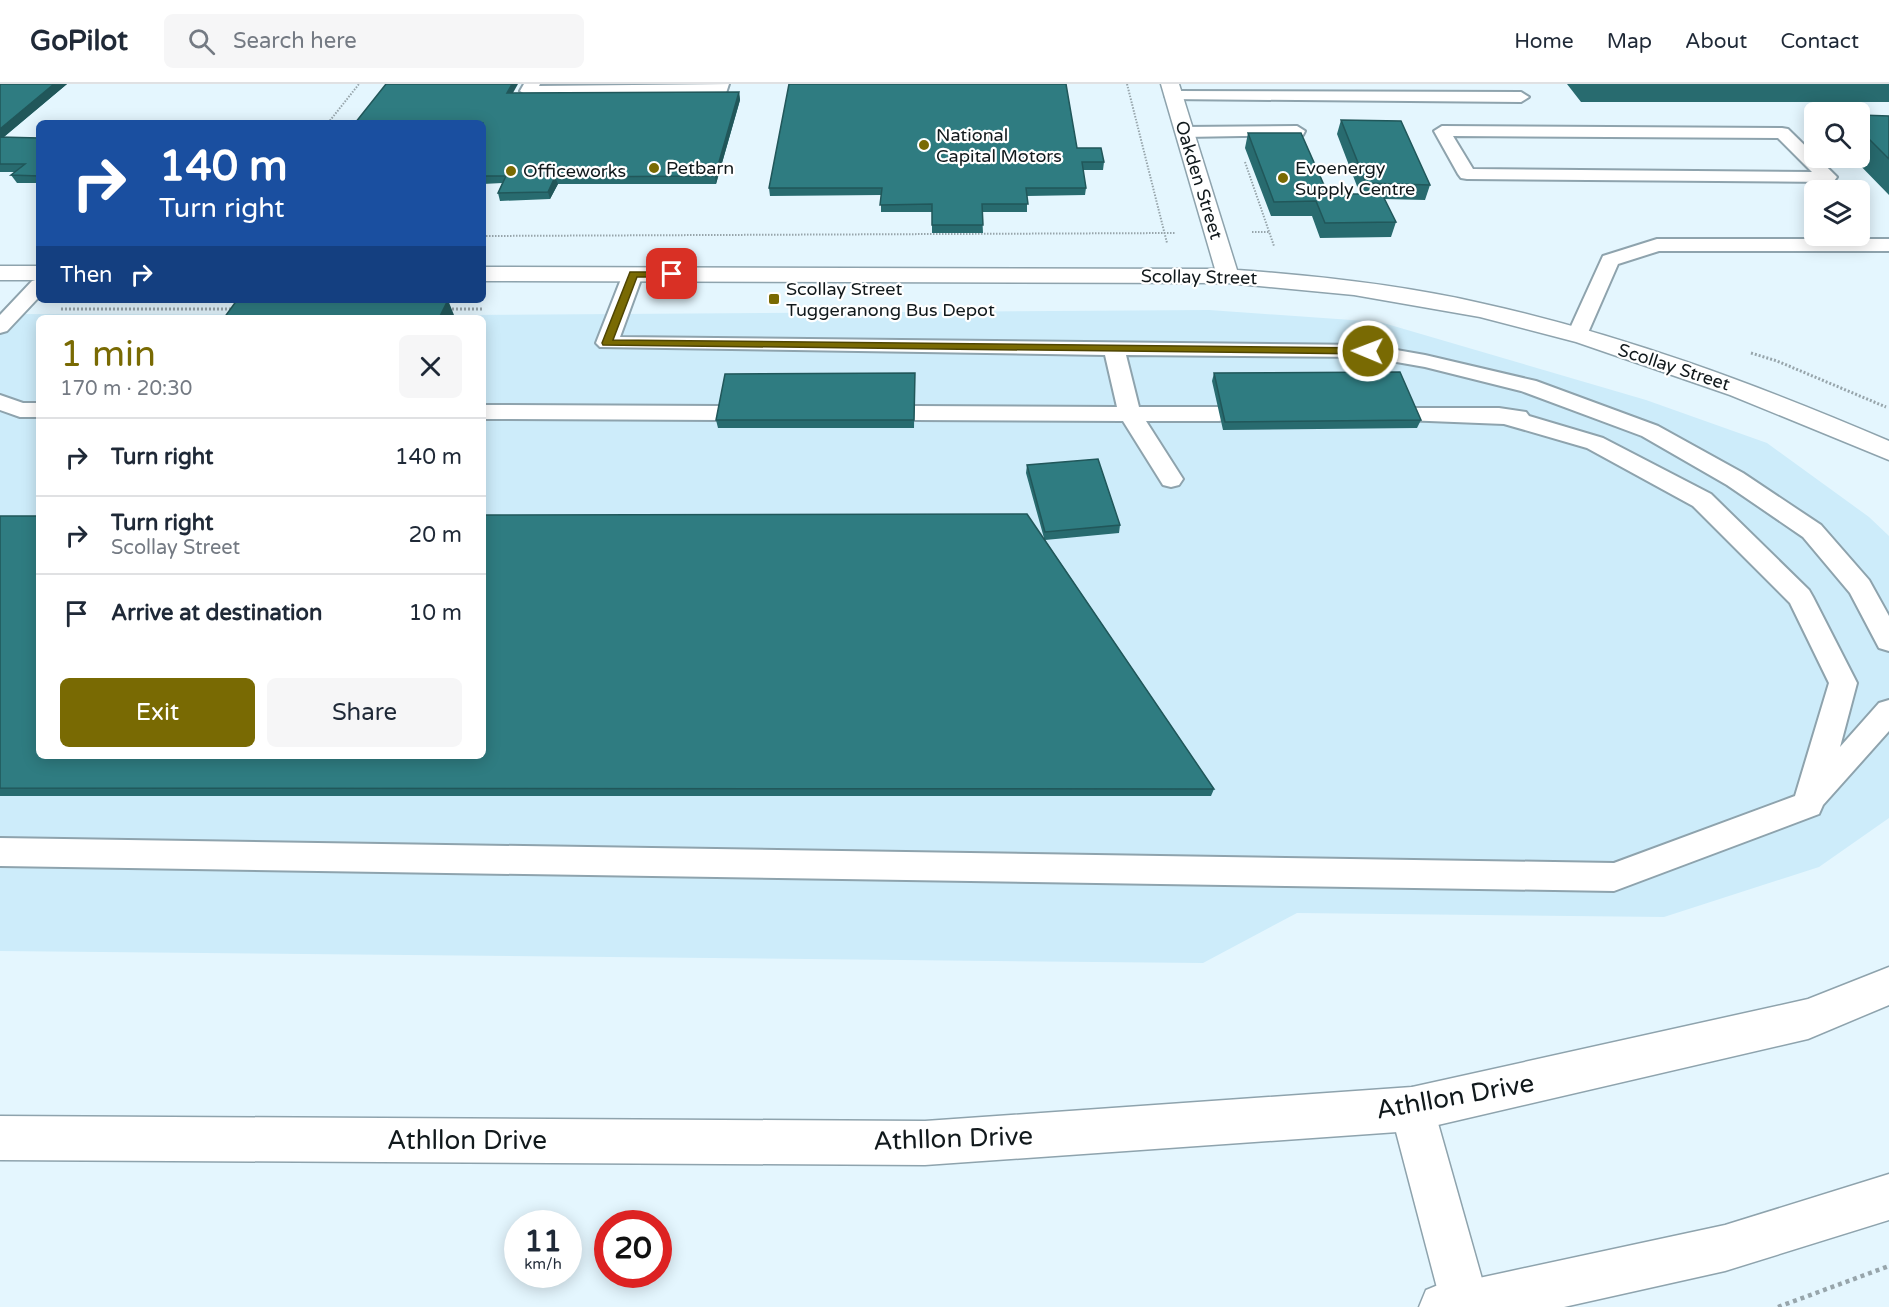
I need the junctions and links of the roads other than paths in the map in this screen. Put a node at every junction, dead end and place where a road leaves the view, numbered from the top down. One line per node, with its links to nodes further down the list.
1 (532, 84): 2 (lane)
2 (721, 84)
3 (1172, 90): 4 (lane); 6 (street, Oakden Street)
4 (1468, 90): 5 (lane)
5 (1521, 97)
6 (1184, 132): 7 (lane); 15 (street, Oakden Street)
7 (1297, 132)
8 (1782, 133): 8 (lane); 9 (lane)
9 (1804, 133)
10 (1889, 245): 18 (lane)
11 (0, 273): 12 (street)
12 (36, 273)
13 (486, 274): 14 (street, Scollay Street)
14 (633, 274): 15 (street, Scollay Street); 19 (lane)
15 (1228, 276): 18 (street, Scollay Street)
16 (36, 288): 17 (lane)
17 (0, 327)
18 (1577, 335): 30 (street, Scollay Street)
19 (1114, 348): 25 (lane); 29 (lane)
20 (0, 402): 21 (lane)
21 (36, 410)
22 (486, 412): 23 (lane)
23 (721, 413)
24 (915, 413): 25 (lane)
25 (1130, 414): 26 (lane); 31 (lane)
26 (1220, 414)
27 (1412, 415): 28 (lane)
28 (1499, 416): 29 (lane); 34 (lane)
29 (1650, 431): 32 (lane)
30 (1889, 451)
31 (1171, 479)
32 (1889, 641)
33 (1889, 711): 34 (lane)
34 (1809, 802): 35 (lane)
35 (0, 852)
36 (1889, 986): 37 (street, Athllon Drive)
37 (1412, 1109): 38 (street, Athllon Drive); 40 (street)
38 (0, 1138)
39 (1889, 1197): 40 (street)
40 (1458, 1306)

